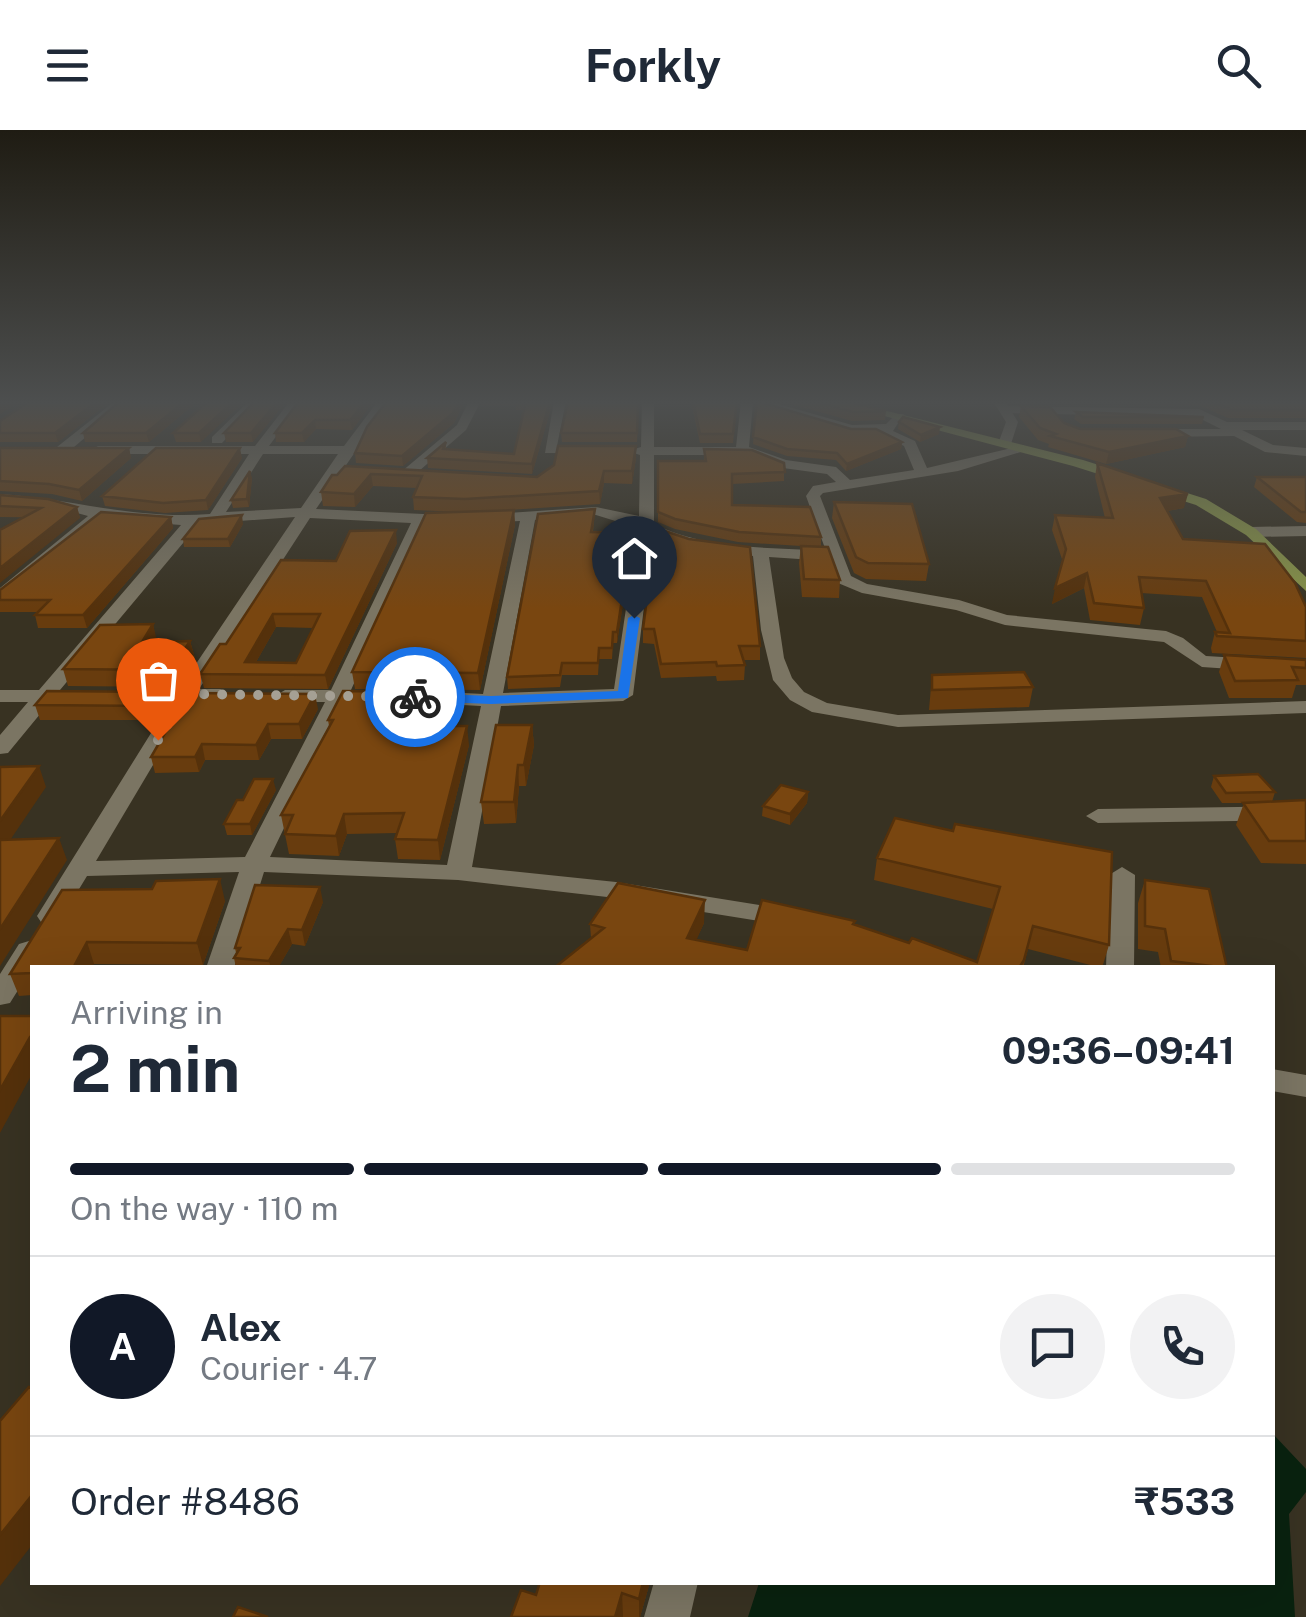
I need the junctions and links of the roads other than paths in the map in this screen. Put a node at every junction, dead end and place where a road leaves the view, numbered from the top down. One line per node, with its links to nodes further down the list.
1 (245, 470): 17 (street)
2 (345, 470): 15 (street)
3 (410, 470): 10 (street)
4 (640, 470): 20 (street)
5 (831, 470): 12 (street)
6 (932, 470): 8 (street)
7 (1094, 470): 22 (main road)
8 (922, 472): 12 (street)
9 (388, 474): 10 (street)
10 (406, 474): 11 (street)
11 (424, 476)
12 (846, 482): 24 (street)
13 (0, 498): 14 (street)
14 (95, 508): 18 (street); 26 (street)
15 (306, 513): 17 (street); 19 (street); 28 (street)
16 (528, 516): 19 (street); 20 (street); 34 (street)
17 (216, 518): 18 (street)
18 (194, 520): 31 (street)
19 (419, 521): 33 (street)
20 (646, 528): 23 (street); 34 (street)
21 (1306, 530): 22 (street)
22 (1251, 532): 25 (main road)
23 (761, 554): 24 (street); 35 (street)
24 (835, 557): 27 (street)
25 (1306, 586)
26 (0, 597)
27 (1306, 668)
28 (186, 694): 29 (street); 31 (street); 40 (street)
29 (234, 695)
30 (0, 696): 31 (street)
31 (45, 696): 36 (street)
32 (268, 696): 33 (street)
33 (338, 696): 34 (street); 39 (street)
34 (491, 700): 41 (street)
35 (1306, 707)
36 (0, 748)
37 (1306, 814): 38 (street)
38 (1098, 816)
39 (254, 864): 40 (street); 41 (street); 44 (street)
40 (80, 869): 46 (street)
41 (458, 873): 43 (street)
42 (1122, 875): 45 (street)
43 (823, 925)
44 (221, 965)
45 (1120, 965)
46 (0, 996)
47 (1275, 1081): 48 (street)
48 (1306, 1086)
49 (675, 1585): 50 (street)
50 (667, 1617)

